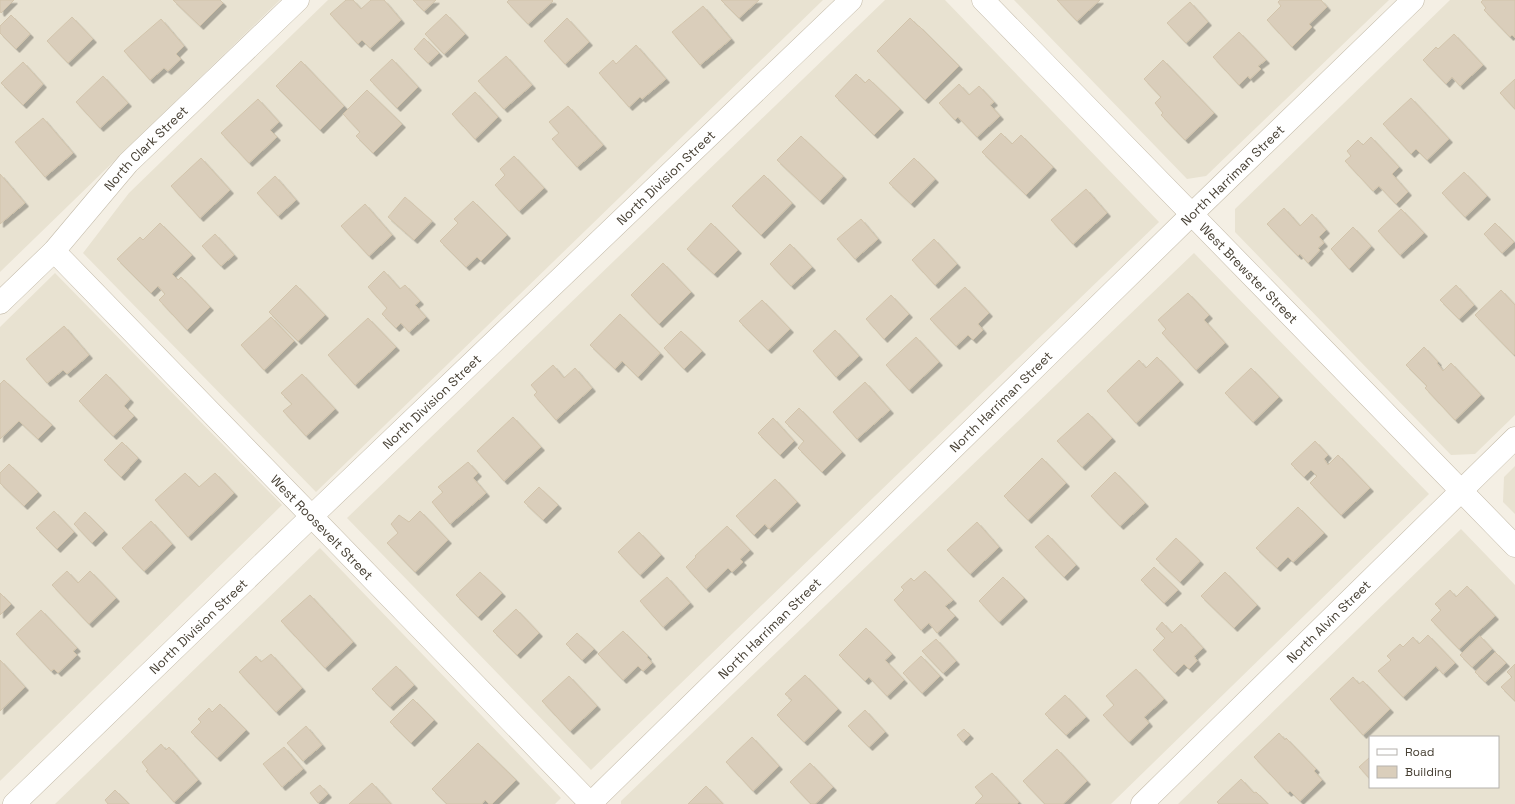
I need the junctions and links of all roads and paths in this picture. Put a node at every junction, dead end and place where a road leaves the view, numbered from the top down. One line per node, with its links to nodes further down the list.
1 (298, 0): 6 (street, North Clark Street)
2 (851, 0): 10 (street, North Division Street)
3 (983, 0): 5 (street, West Brewster Street)
4 (1413, 0): 5 (street, North Harriman Street)
5 (1192, 214): 9 (street, West Brewster Street); 13 (street, North Harriman Street)
6 (54, 251): 7 (street, North Clark Street); 10 (street, West Roosevelt Street)
7 (0, 303)
8 (1515, 438): 9 (street, North Alvin Street)
9 (1461, 490): 11 (street, West Brewster Street); 14 (street, North Alvin Street)
10 (312, 516): 12 (street, North Division Street); 13 (street, West Roosevelt Street)
11 (1515, 546)
12 (14, 804)
13 (590, 804)
14 (1142, 804)

